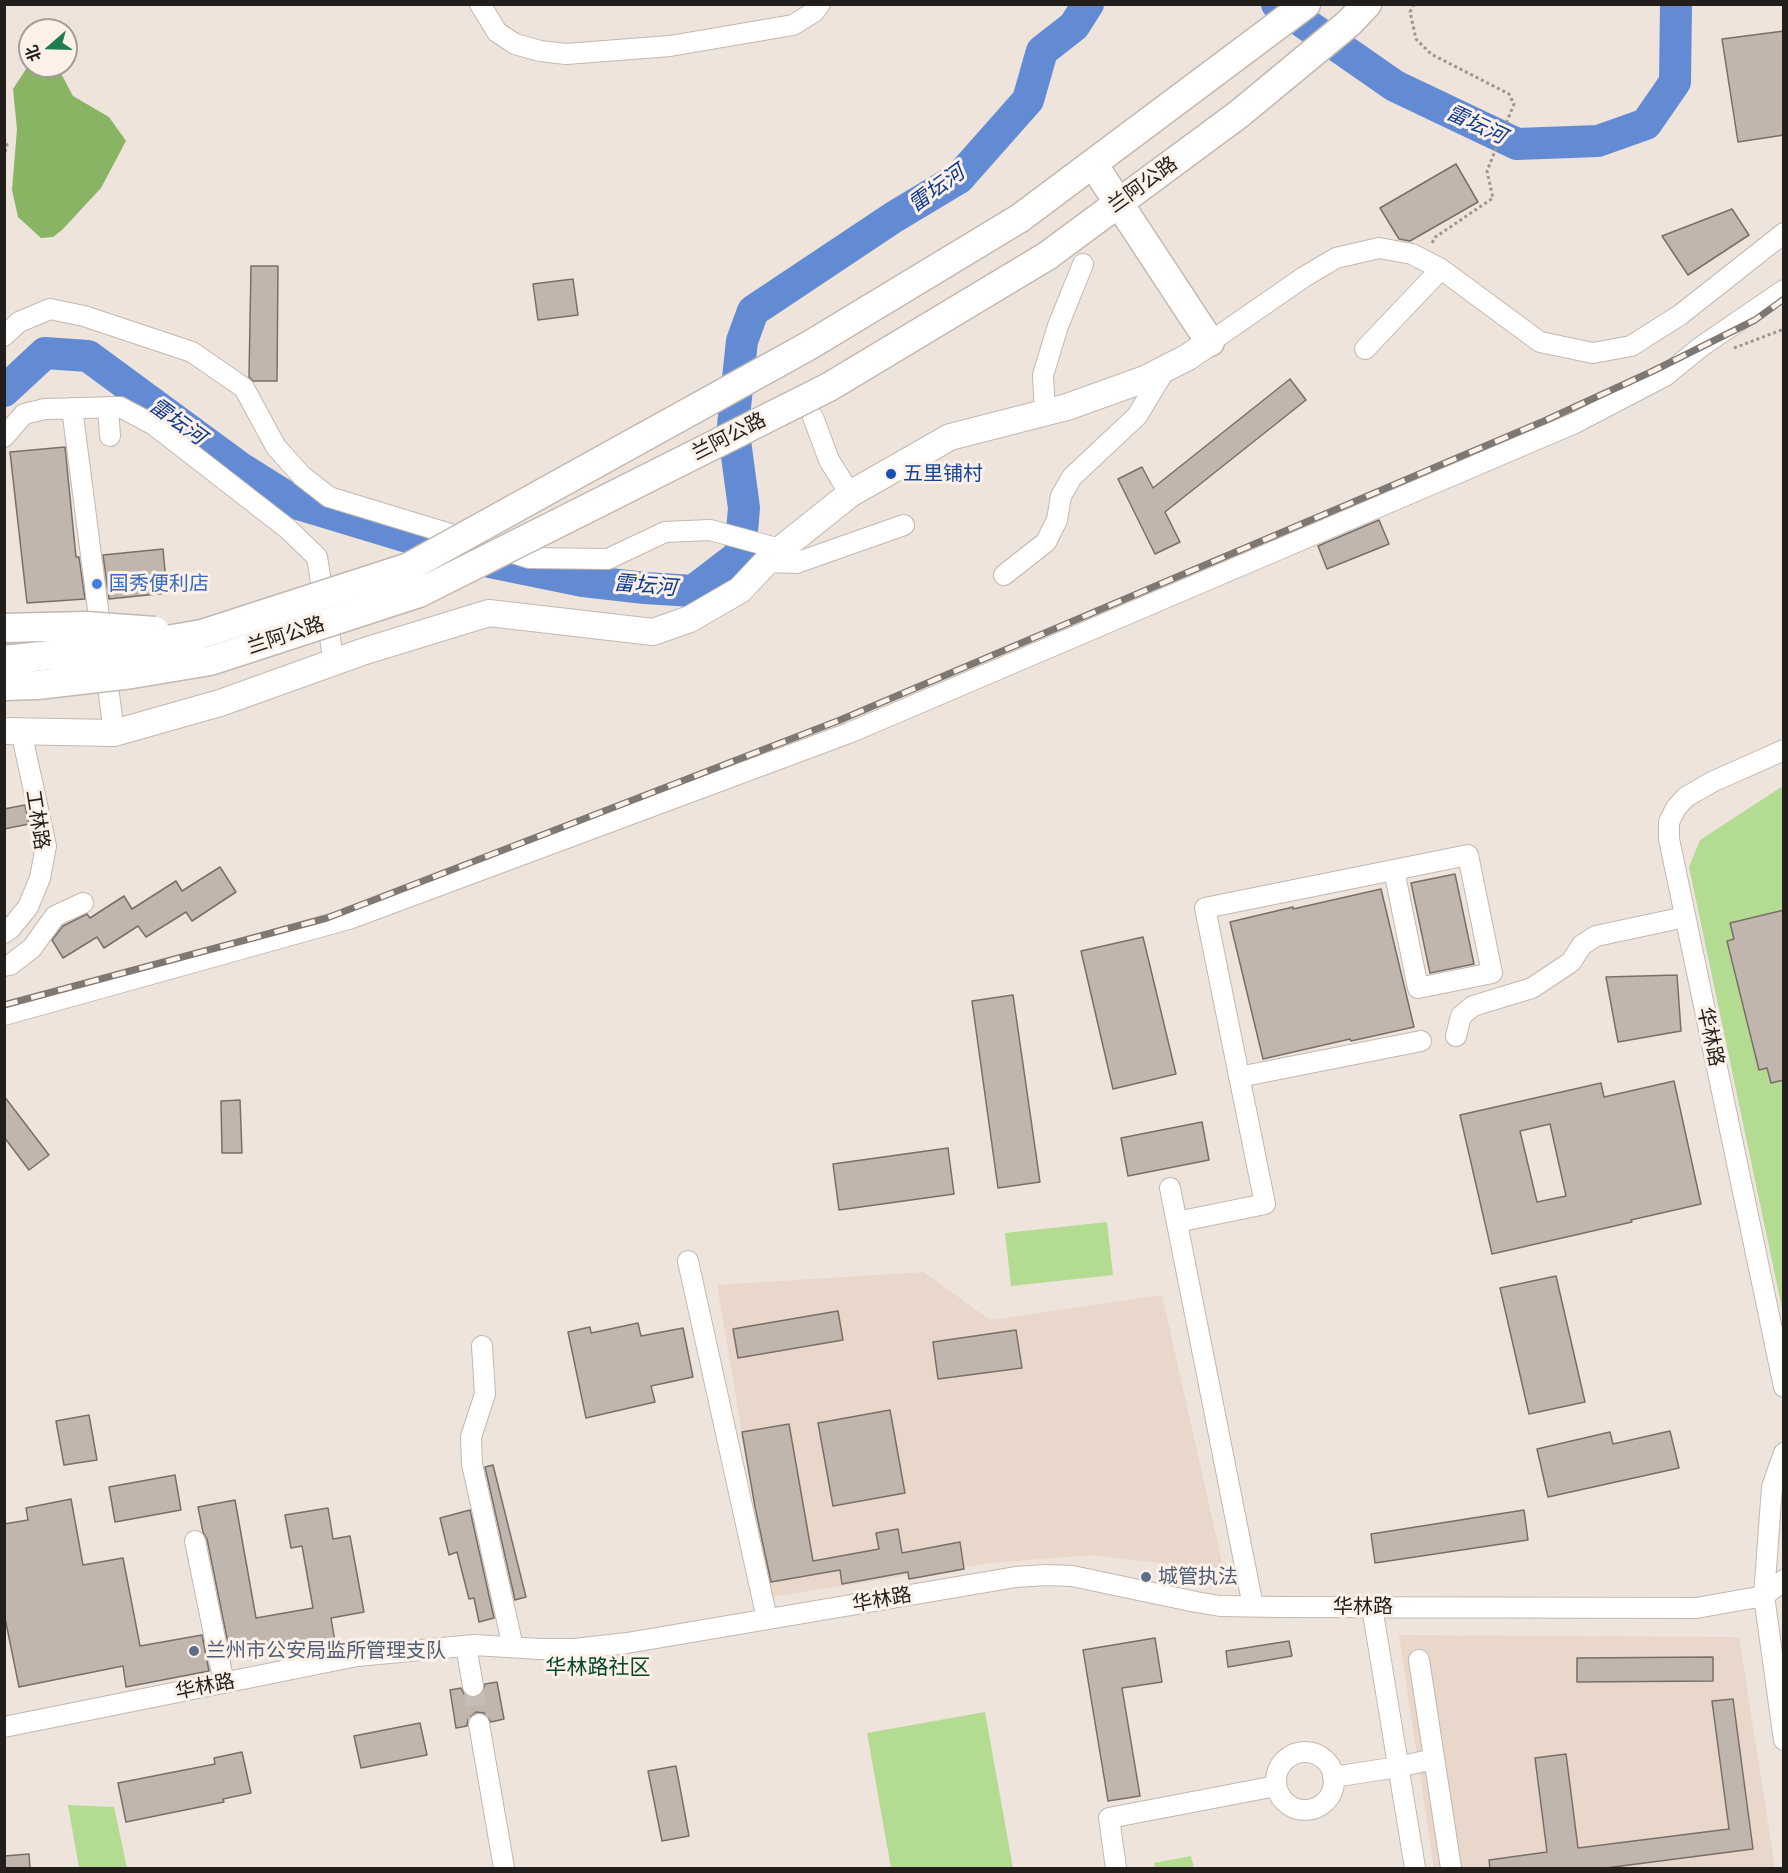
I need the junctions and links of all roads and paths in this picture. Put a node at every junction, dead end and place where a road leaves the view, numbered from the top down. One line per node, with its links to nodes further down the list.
1 (480, 4): 2 (street)
2 (820, 4)
3 (1306, 4): 8 (highway, 兰阿公路)
4 (1367, 4): 9 (highway, 兰阿公路)
5 (1414, 4): 12 (path)
6 (4, 138): 7 (path)
7 (4, 156)
8 (1093, 164): 9 (highway); 29 (highway, 兰阿公路, bridge)
9 (1119, 202): 15 (highway); 32 (highway, 兰阿公路, bridge)
10 (1784, 233): 12 (street)
11 (1083, 264): 20 (street)
12 (1434, 265): 15 (street); 16 (street)
13 (1784, 290): 41 (street)
14 (4, 336): 26 (street)
15 (1210, 342): 17 (main road)
16 (1365, 349)
17 (1166, 368): 20 (main road); 27 (street)
18 (108, 407): 19 (street); 22 (street); 31 (street)
19 (72, 408): 23 (street); 34 (street)
20 (1045, 413): 24 (main road)
21 (813, 417): 24 (street)
22 (110, 436)
23 (4, 437)
24 (850, 494): 26 (main road)
25 (904, 525): 26 (street)
26 (773, 556): 31 (main road)
27 (1004, 575)
28 (4, 628): 29 (highway, bridge)
29 (202, 634): 30 (highway, 兰阿公路, bridge)
30 (4, 660)
31 (334, 663): 34 (main road)
32 (4, 686)
33 (13, 731): 34 (main road); 39 (street, 工林路)
34 (114, 733)
35 (1784, 750): 38 (street, 华林路)
36 (1394, 870): 36 (street); 44 (street)
37 (83, 903): 40 (street)
38 (1685, 917): 42 (street); 49 (street, 华林路)
39 (4, 933)
40 (4, 966)
41 (4, 1015)
42 (1456, 1036)
43 (1421, 1041): 44 (street)
44 (1239, 1077): 46 (street)
45 (1170, 1188): 46 (street)
46 (1177, 1222): 55 (street)
47 (688, 1261): 57 (street)
48 (482, 1346): 59 (street)
49 (1784, 1388)
50 (1784, 1453): 51 (street)
51 (1779, 1480): 54 (street)
52 (195, 1541): 62 (street)
53 (1784, 1580): 54 (street)
54 (1764, 1596): 56 (street, 华林路); 61 (street)
55 (1253, 1606): 56 (street, 华林路); 57 (street, 华林路)
56 (1372, 1607): 68 (street)
57 (767, 1619): 59 (street, 华林路)
58 (466, 1646): 59 (street, 华林路); 62 (street, 华林路); 63 (street)
59 (513, 1647)
60 (1419, 1660): 67 (street)
61 (1779, 1666): 66 (street)
62 (224, 1683): 65 (street, 华林路)
63 (473, 1686)
64 (479, 1724): 71 (street)
65 (4, 1727)
66 (1784, 1740)
67 (1434, 1759): 68 (street); 74 (street)
68 (1398, 1767): 69 (street); 73 (street)
69 (1333, 1777): 70 (street); 70 (street)
70 (1276, 1786): 72 (street)
71 (504, 1869)
72 (1116, 1869)
73 (1415, 1869)
74 (1451, 1869)

